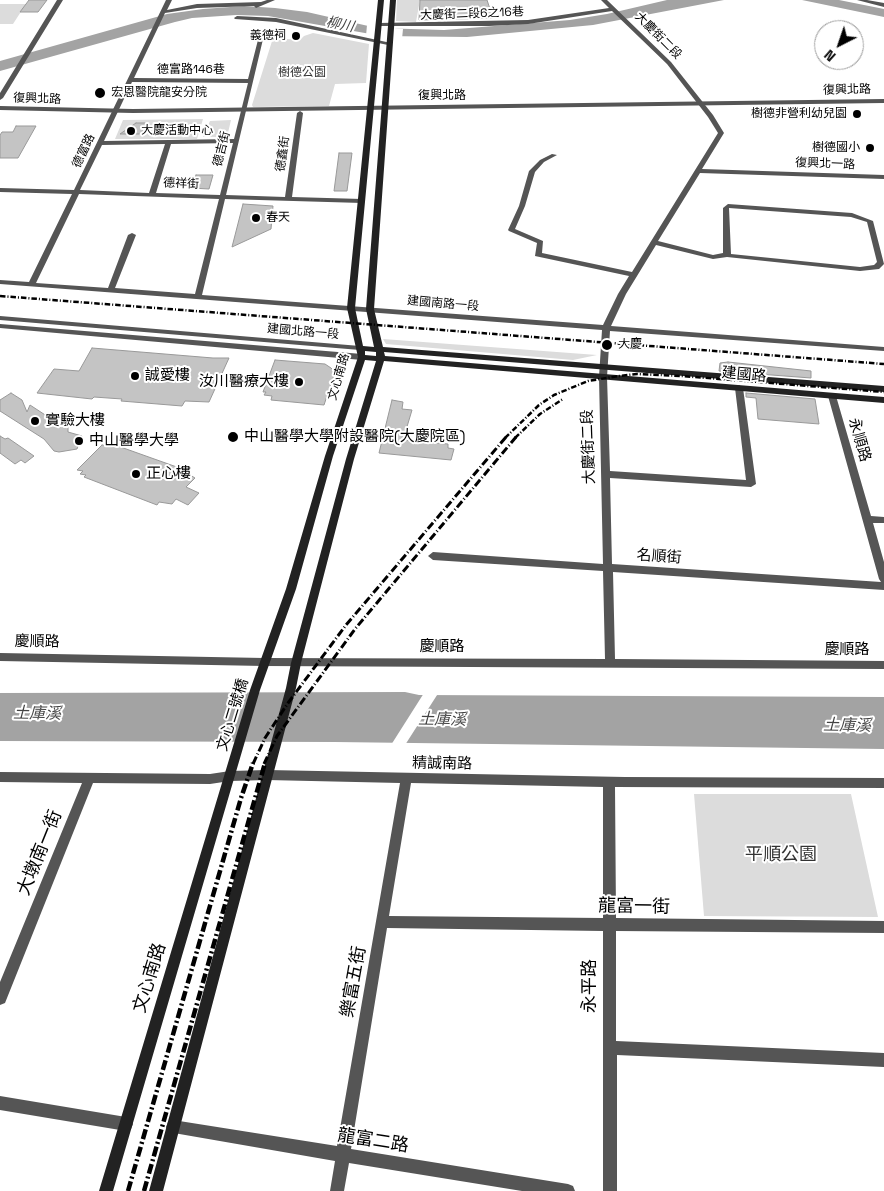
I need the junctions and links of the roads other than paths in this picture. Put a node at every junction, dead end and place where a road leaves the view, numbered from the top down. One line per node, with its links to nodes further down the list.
1 (60, 0): 19 (street)
2 (169, 0): 11 (street)
3 (272, 0): 8 (street)
4 (382, 0): 12 (main road, 文心南路)
5 (393, 0): 13 (main road)
6 (604, 0): 10 (street, 大慶街二段)
7 (860, 0): 9 (street)
8 (259, 5): 11 (street); 15 (street)
9 (884, 5)
10 (613, 9): 13 (street, 大慶街二段6之16巷); 21 (street, 大慶街二段)
11 (164, 12): 17 (street, 德富路)
12 (379, 26): 13 (street, 大慶街二段6之16巷); 15 (main road, 文心南路)
13 (391, 26): 16 (main road)
14 (262, 36): 18 (street, 德吉街)
15 (377, 42): 16 (street); 25 (main road, 文心南路)
16 (388, 43): 24 (main road)
17 (130, 80): 18 (street, 德富路146巷); 28 (street, 德富路)
18 (251, 81): 26 (street, 德吉街)
19 (0, 98)
20 (884, 102): 21 (street, 復興北路)
21 (702, 105): 22 (street, 復興北路); 24 (street, 復興北路); 34 (street, 大慶街二段)
22 (884, 106)
23 (0, 108): 28 (street, 復興北路)
24 (385, 109): 25 (street, 復興北路); 51 (main road)
25 (370, 110): 26 (street, 復興北路); 29 (street, 復興北路); 41 (main road, 文心南路)
26 (243, 111): 28 (street, 復興北路); 29 (street, 復興北路); 30 (street, 德吉街)
27 (0, 113): 28 (street, 復興北路)
28 (116, 113): 31 (street, 德富路)
29 (300, 113): 40 (street, 德鑫街)
30 (236, 141): 32 (street); 39 (street, 德吉街)
31 (100, 143): 32 (street); 37 (street, 德富路)
32 (168, 143): 38 (street)
33 (554, 155): 45 (street)
34 (700, 171): 35 (street, 復興北一路); 43 (street, 大慶街二段)
35 (884, 177)
36 (0, 190): 37 (street, 德祥街)
37 (77, 192): 38 (street, 德祥街); 47 (street, 德富路)
38 (152, 194): 39 (street, 德祥街)
39 (221, 197): 40 (street, 德祥街); 49 (street, 德吉街)
40 (288, 199): 41 (street, 德祥街)
41 (362, 201): 50 (main road, 文心南路)
42 (132, 235): 48 (street)
43 (653, 242): 44 (street); 45 (street, 大慶街二段)
44 (727, 255): 44 (street)
45 (634, 275): 54 (street, 大慶街二段)
46 (0, 282): 47 (street, 建國南路一段)
47 (32, 284): 48 (street, 建國南路一段)
48 (111, 289): 49 (street, 建國南路一段)
49 (198, 296): 50 (street, 建國南路一段)
50 (351, 308): 51 (street, 建國南路一段); 56 (main road, 文心南路)
51 (370, 310): 54 (street, 建國南路一段); 57 (main road)
52 (0, 318): 56 (street, 建國北路一段)
53 (0, 326): 56 (street, 建國北路一段)
54 (606, 328): 55 (street, 建國南路一段); 58 (street, 大慶街二段)
55 (884, 349)
56 (361, 352): 57 (main road, 建國北路一段); 71 (main road, 文心南路)
57 (379, 354): 58 (main road, 建國北路一段); 72 (main road)
58 (603, 372): 59 (main road, 建國路); 60 (main road, 建國路); 63 (street, 大慶街二段)
59 (739, 388): 61 (main road, 建國路); 63 (street)
60 (884, 389)
61 (832, 396): 62 (main road, 建國路); 64 (street, 永順路)
62 (884, 400)
63 (605, 474): 67 (street, 大慶街二段)
64 (867, 519): 65 (street); 68 (street, 永順路)
65 (884, 520)
66 (433, 556): 67 (street, 名順街)
67 (609, 569): 69 (street, 名順街); 73 (street, 大慶街二段)
68 (884, 579)
69 (884, 586)
70 (0, 657): 71 (street, 慶順路)
71 (264, 662): 72 (street, 慶順路); 76 (main road, 文心二號橋)
72 (296, 662): 73 (street, 慶順路); 75 (main road)
73 (610, 664): 74 (street, 慶順路)
74 (884, 665)
75 (268, 775): 76 (street, 精誠南路); 79 (street, 精誠南路); 90 (main road)
76 (230, 776): 78 (street, 精誠南路); 89 (main road, 文心南路)
77 (0, 777): 78 (street, 精誠南路)
78 (90, 777): 85 (street, 大墩南一街)
79 (406, 779): 80 (street, 精誠南路); 82 (street, 樂富五街)
80 (608, 781): 81 (street, 精誠南路); 83 (street, 永平路)
81 (884, 783)
82 (383, 922): 83 (street, 龍富一街); 91 (street, 樂富五街)
83 (609, 925): 84 (street, 龍富一街); 86 (street, 永平路)
84 (884, 928)
85 (0, 998)
86 (609, 1048): 87 (street); 96 (street, 永平路)
87 (884, 1060)
88 (0, 1103): 89 (street)
89 (126, 1124): 92 (main road, 文心南路)
90 (173, 1127): 91 (street, 龍富二路); 93 (main road)
91 (343, 1155): 94 (street, 樂富五街); 95 (street, 龍富二路)
92 (106, 1191)
93 (156, 1191)
94 (337, 1191)
95 (568, 1191)
96 (610, 1191)

